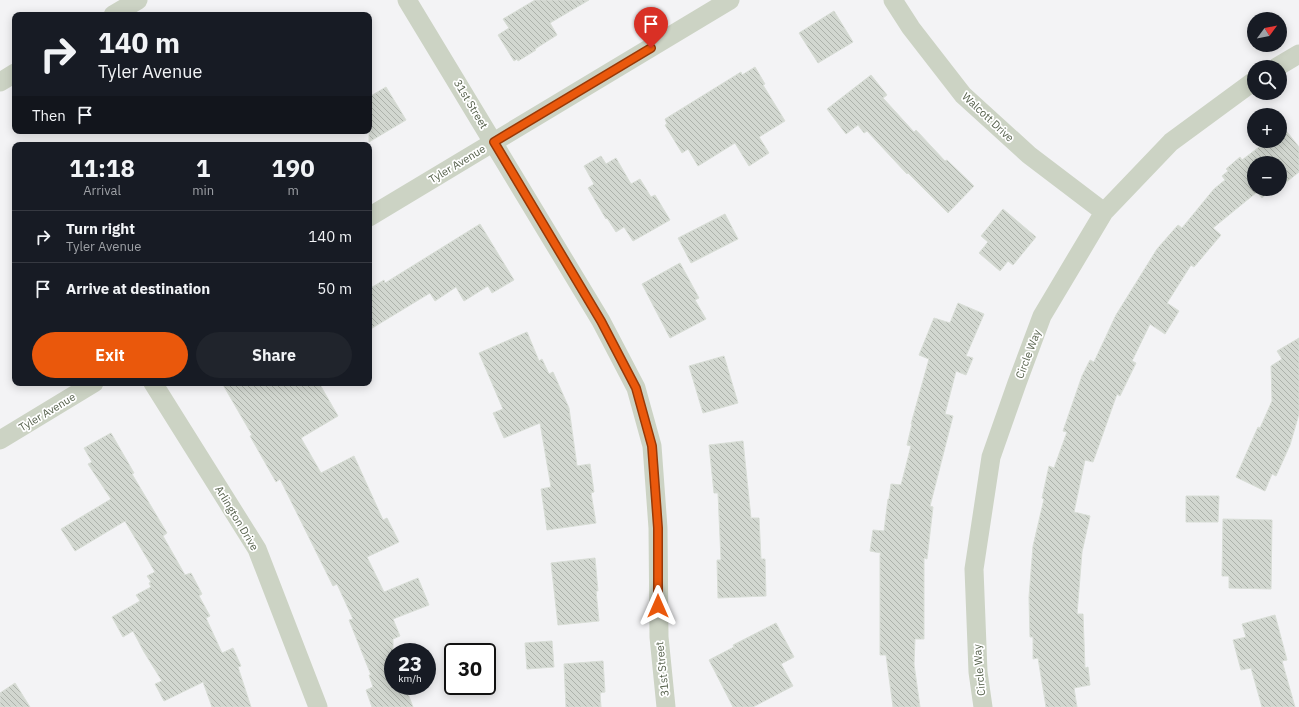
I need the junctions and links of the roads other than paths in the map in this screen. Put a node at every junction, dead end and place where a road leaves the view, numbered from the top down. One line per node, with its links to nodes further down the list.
1 (138, 0): 5 (street)
2 (407, 0): 11 (street, 31st Street)
3 (730, 0): 11 (street, Tyler Avenue)
4 (893, 0): 12 (street, Walcott Drive)
5 (118, 12)
6 (1299, 54): 7 (street)
7 (1287, 61)
8 (12, 75): 9 (street)
9 (0, 82)
10 (1247, 86): 12 (street, Circle Way)
11 (494, 142): 13 (street, Tyler Avenue); 18 (street, 31st Street)
12 (1104, 212): 19 (street, Circle Way)
13 (372, 215)
14 (89, 386): 16 (street, Tyler Avenue)
15 (155, 386): 17 (street, Arlington Drive)
16 (0, 440)
17 (318, 707)
18 (666, 707)
19 (983, 707)

